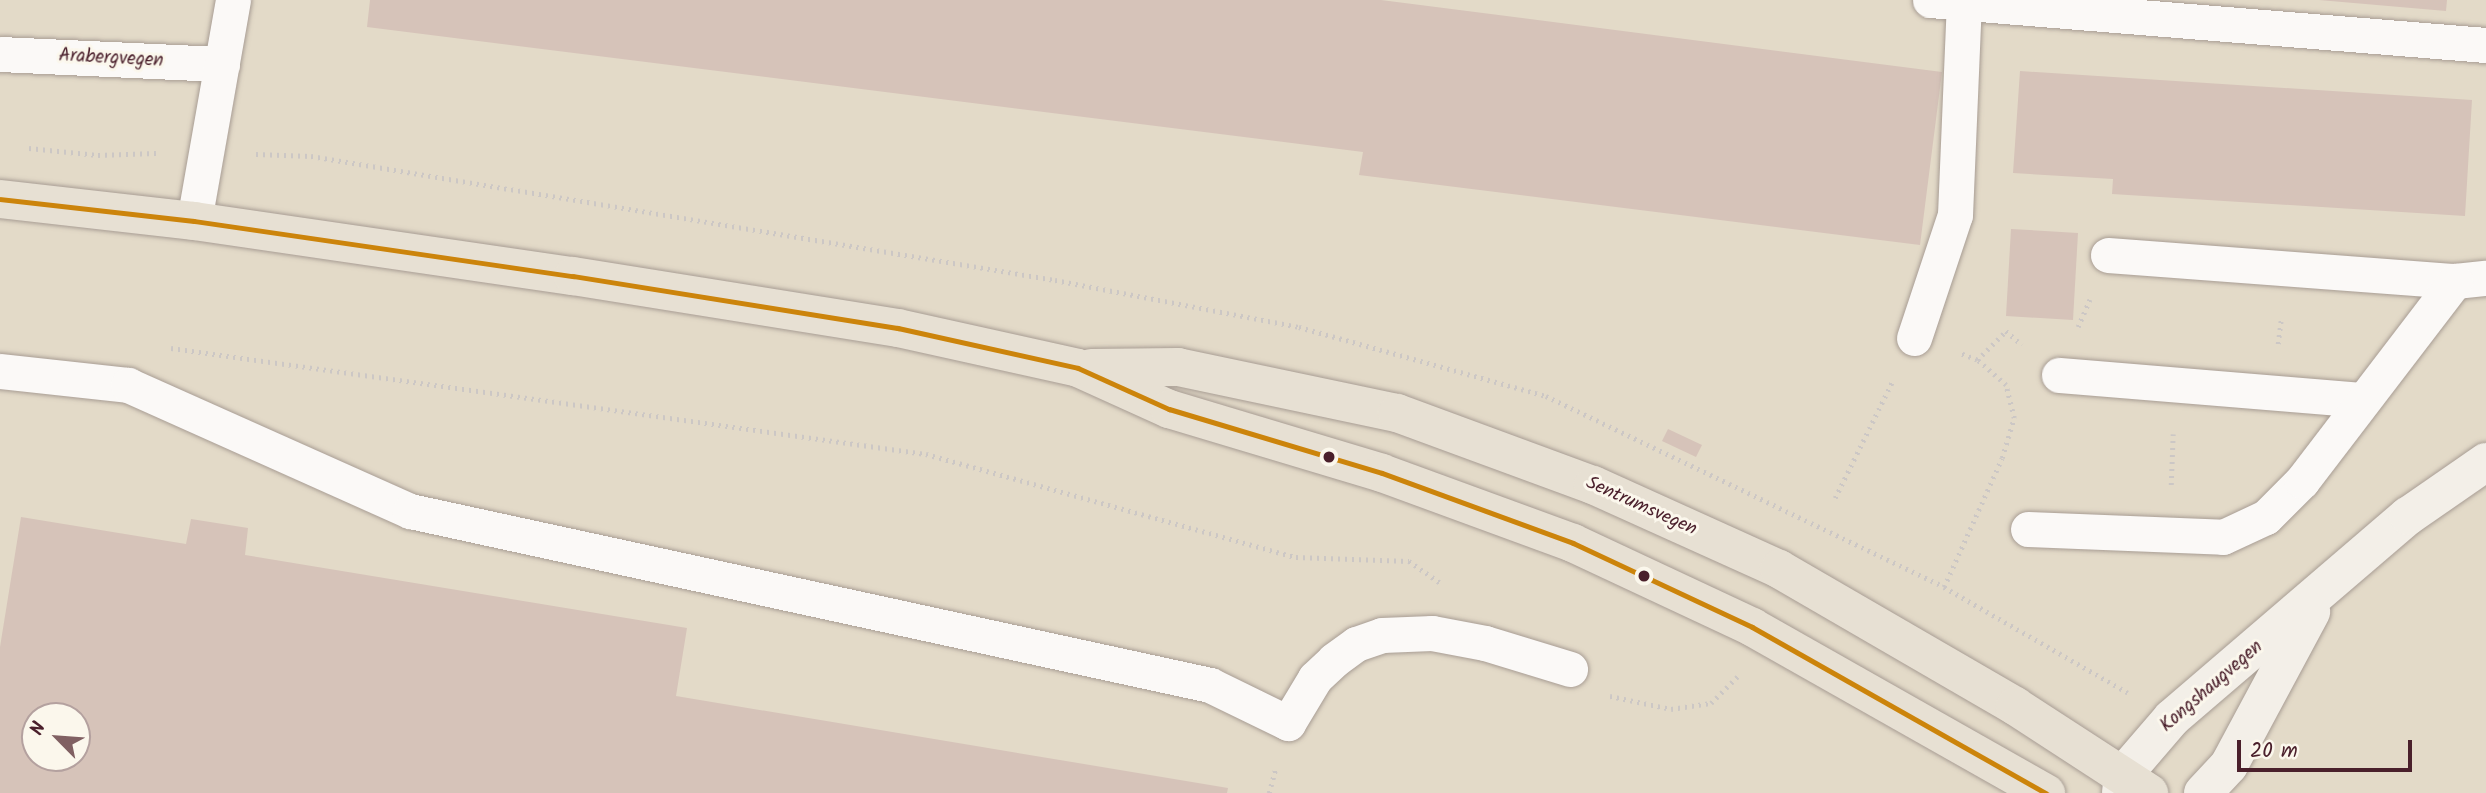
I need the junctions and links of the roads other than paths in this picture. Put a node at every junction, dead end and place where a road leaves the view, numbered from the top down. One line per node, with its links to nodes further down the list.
1 (233, 0): 5 (lane)
2 (1947, 1): 3 (lane); 10 (lane)
3 (2486, 45)
4 (0, 54): 5 (lane, Arabergvegen)
5 (222, 64): 7 (lane)
6 (0, 199): 7 (main road, Sentrumsvegen)
7 (194, 221): 11 (main road, Sentrumsvegen)
8 (2108, 255): 9 (lane)
9 (2470, 279): 14 (lane)
10 (1914, 338)
11 (1078, 368): 19 (main road, Sentrumsvegen); 20 (main road, Sentrumsvegen)
12 (0, 370): 18 (lane)
13 (2059, 375): 14 (lane)
14 (2362, 400): 16 (lane)
15 (2486, 462): 17 (street, Kongshaugvegen)
16 (2028, 529)
17 (2321, 593): 19 (street, Kongshaugvegen); 21 (street, Kongshaugvegen)
18 (1570, 669)
19 (2131, 787)
20 (2046, 793)
21 (2203, 793)

